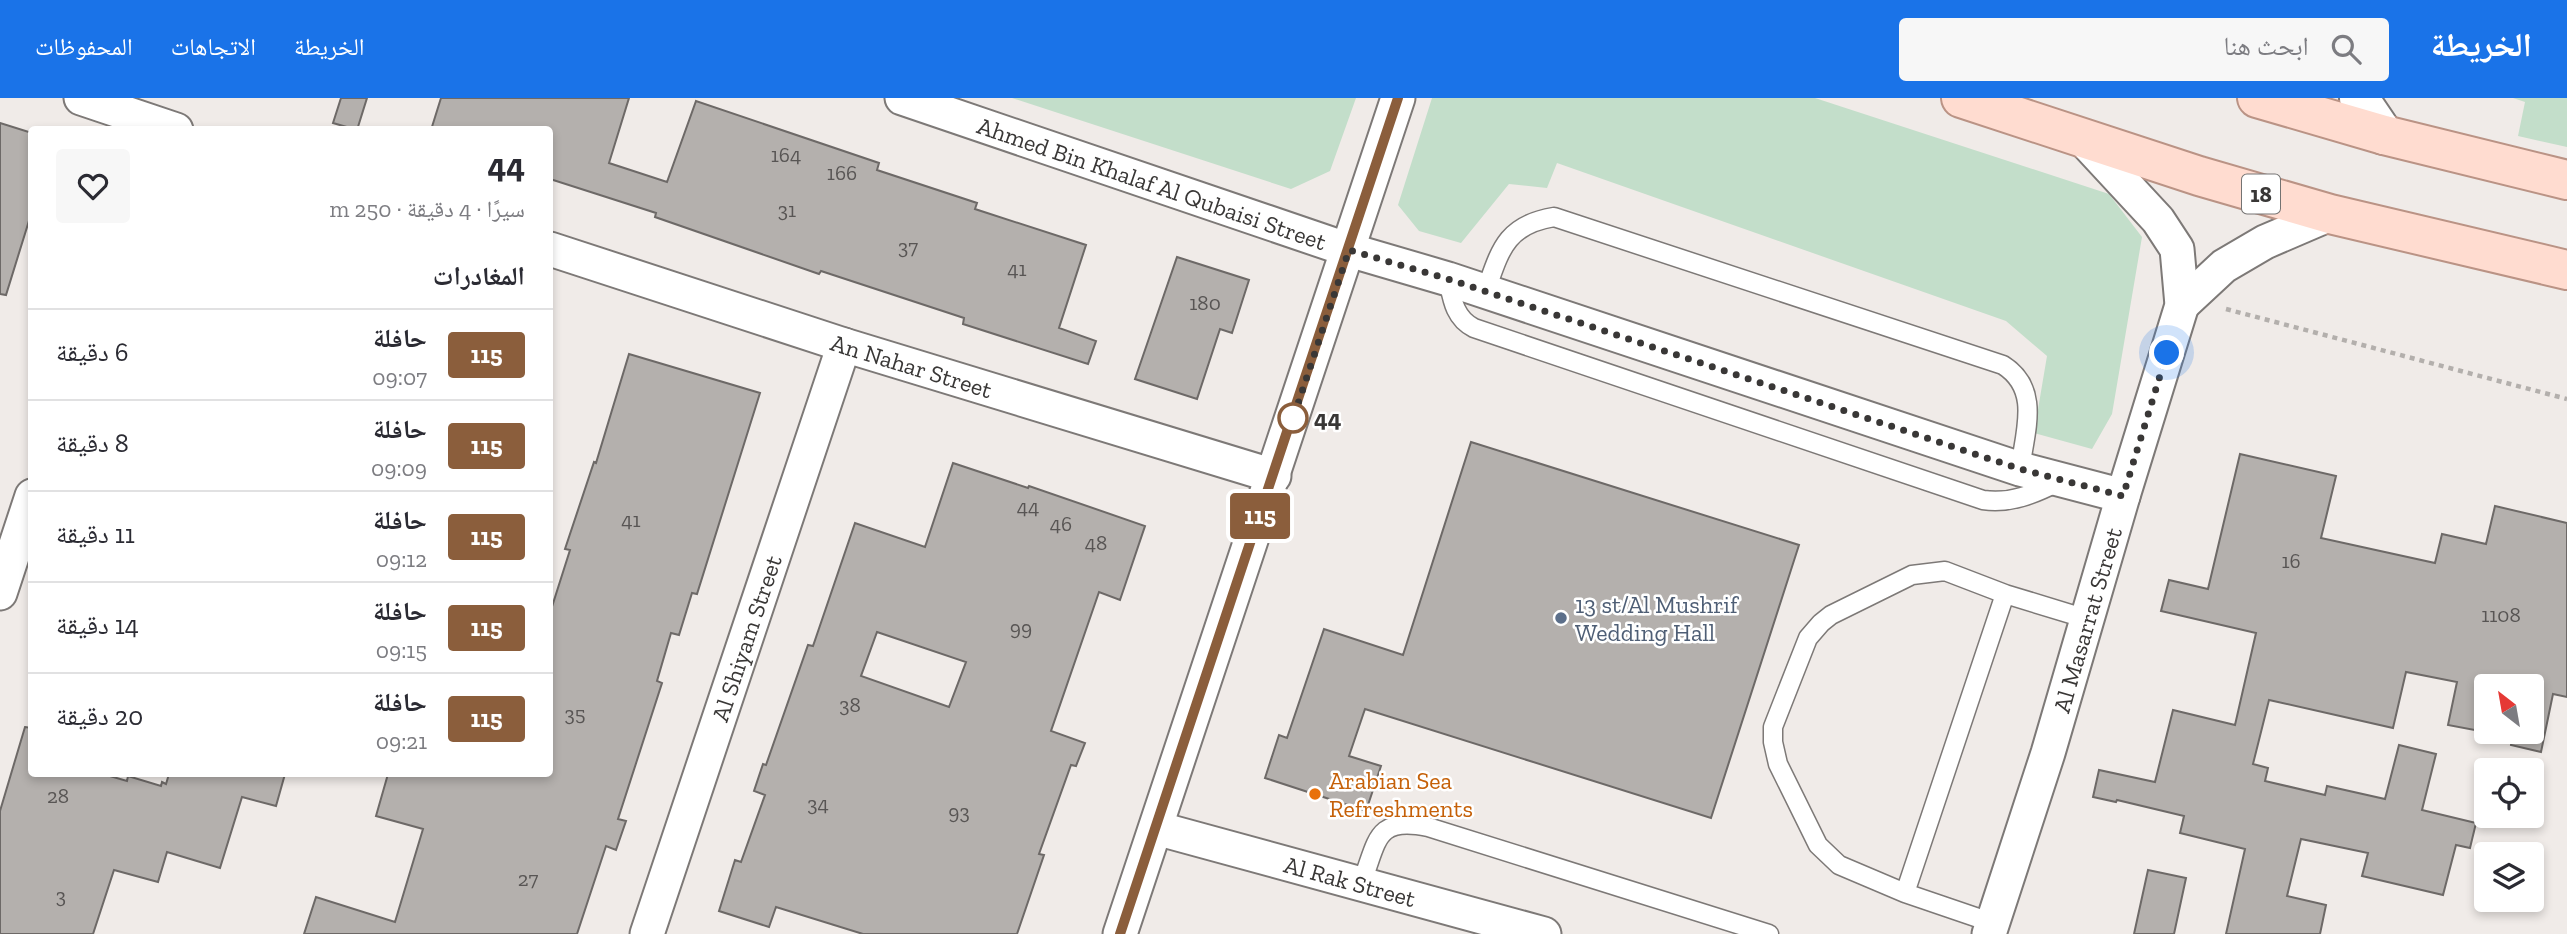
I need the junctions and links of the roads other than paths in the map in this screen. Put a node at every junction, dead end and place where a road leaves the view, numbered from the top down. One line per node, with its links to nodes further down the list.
1 (81, 98): 7 (street)
2 (902, 98): 13 (street, Ahmed Bin Khalaf Al Qubaisi Street)
3 (1398, 98): 13 (street)
4 (1961, 98): 9 (main road, 18)
5 (2257, 98): 8 (main road)
6 (2359, 98): 8 (street)
7 (157, 126)
8 (2384, 135): 10 (main road)
9 (2081, 137): 11 (main road, 18); 17 (street, Al Masarrat Street)
10 (2567, 180)
11 (2330, 214): 14 (main road, 18); 17 (street)
12 (553, 249): 18 (street, An Nahar Street)
13 (1349, 250): 15 (street, Ahmed Bin Khalaf Al Qubaisi Street); 20 (street)
14 (2567, 270)
15 (1448, 279): 16 (street, Ahmed Bin Khalaf Al Qubaisi Street); 21 (lane)
16 (1485, 293): 19 (street, Ahmed Bin Khalaf Al Qubaisi Street); 19 (lane)
17 (2182, 305): 22 (street, Al Masarrat Street)
18 (844, 345): 20 (street, An Nahar Street); 31 (street, Al Shiyam Street)
19 (2020, 469): 21 (street, Ahmed Bin Khalaf Al Qubaisi Street)
20 (1274, 476): 27 (street)
21 (2061, 481): 22 (street, Ahmed Bin Khalaf Al Qubaisi Street)
22 (2123, 496): 26 (street, Al Masarrat Street)
23 (28, 508): 24 (street)
24 (0, 593)
25 (2005, 594): 26 (lane); 29 (lane); 29 (lane)
26 (2087, 619): 30 (street, Al Masarrat Street)
27 (1156, 828): 28 (street, Al Rak Street); 32 (street)
28 (1361, 884): 33 (street, Al Rak Street); 34 (lane)
29 (1905, 893): 30 (lane)
30 (1991, 928)
31 (648, 934)
32 (1120, 934)
33 (1544, 934)
34 (1769, 934)

